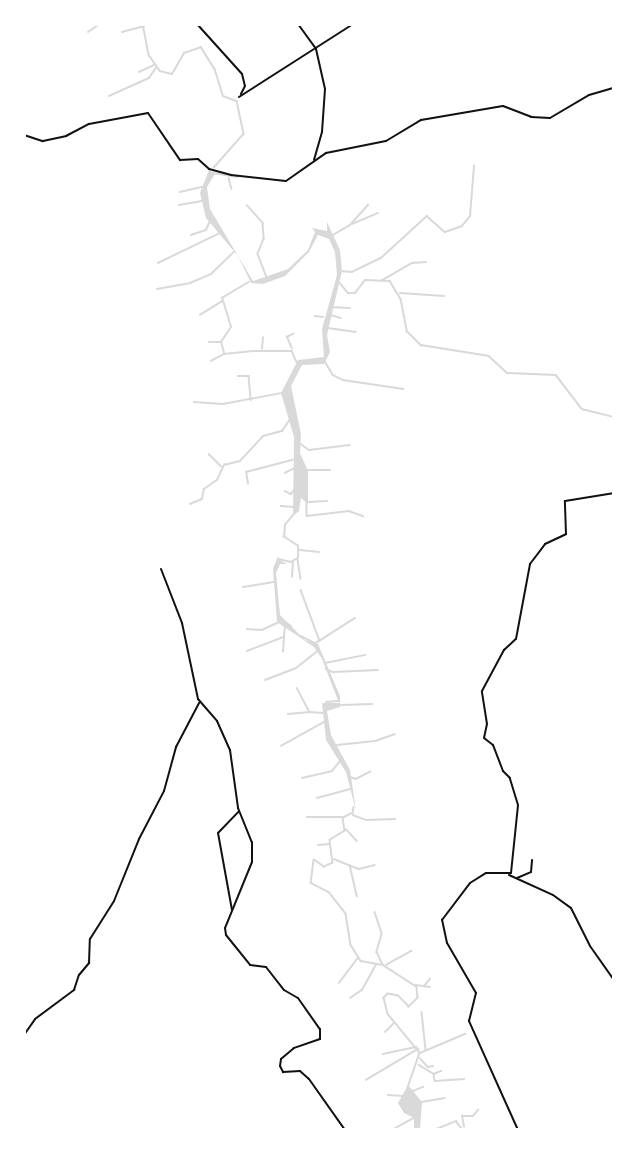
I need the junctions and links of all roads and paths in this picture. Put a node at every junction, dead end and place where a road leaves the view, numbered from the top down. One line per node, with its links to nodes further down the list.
1 (197, 24): 4 (street)
2 (298, 24): 4 (street)
3 (353, 24): 4 (street)
4 (316, 49): 7 (street)
5 (614, 88): 7 (street)
6 (24, 135): 7 (street)
7 (314, 160)
8 (614, 493): 13 (street)
9 (161, 569): 10 (street)
10 (199, 703): 11 (street); 17 (street)
11 (239, 811): 15 (street); 15 (street)
12 (532, 860): 14 (street)
13 (509, 875): 14 (street); 19 (street)
14 (515, 878): 16 (street)
15 (232, 910): 18 (street)
16 (614, 980)
17 (24, 1035)
18 (345, 1130)
19 (518, 1130)

